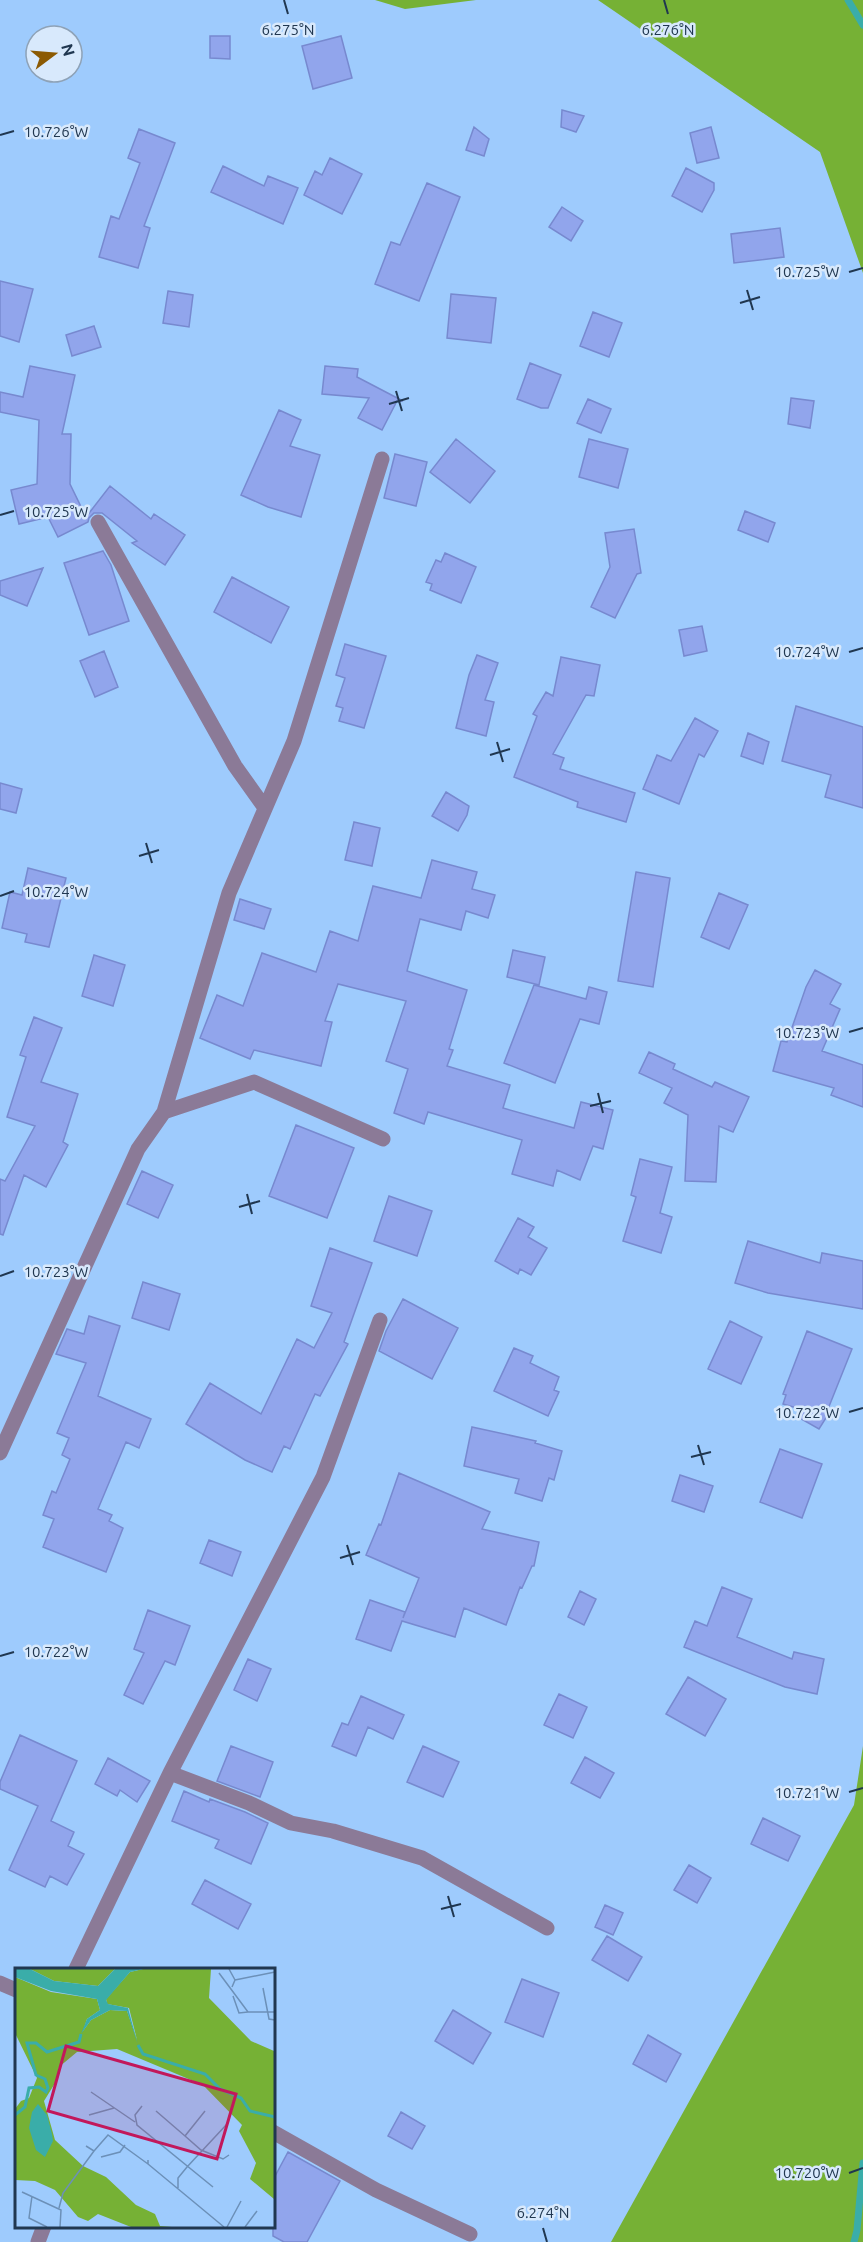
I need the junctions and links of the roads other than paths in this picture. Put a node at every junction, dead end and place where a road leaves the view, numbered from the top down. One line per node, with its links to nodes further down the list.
1 (382, 459): 3 (street)
2 (98, 522): 3 (street)
3 (265, 808): 4 (street)
4 (164, 1112): 5 (street); 7 (street)
5 (383, 1139)
6 (380, 1320): 8 (street)
7 (0, 1453)
8 (170, 1773): 9 (street); 10 (street)
9 (547, 1928)
10 (76, 1968)
11 (0, 1983): 12 (street)
12 (15, 1990)
13 (274, 2133): 15 (street)
14 (44, 2227): 16 (street)
15 (470, 2234)
16 (38, 2242)

